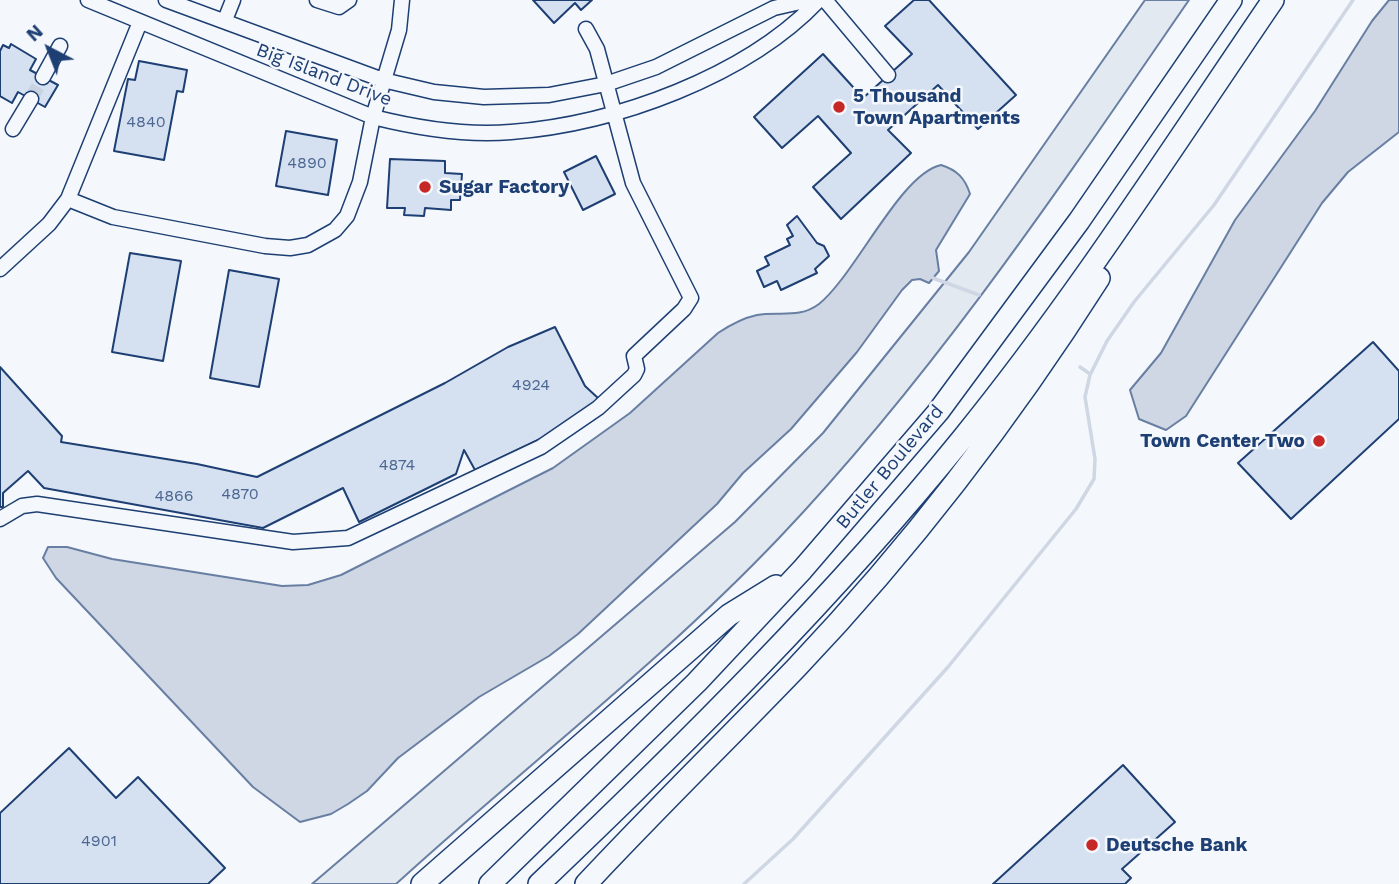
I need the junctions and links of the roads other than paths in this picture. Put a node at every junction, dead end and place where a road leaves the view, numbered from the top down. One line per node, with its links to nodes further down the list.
1 (88, 0): 14 (street, Big Island Drive)
2 (166, 0): 13 (street, Big Island Drive)
3 (233, 0): 13 (street)
4 (317, 0): 5 (street)
5 (349, 0)
6 (402, 0): 19 (street)
7 (809, 0): 12 (street, Big Island Drive)
8 (820, 0): 22 (street, Big Island Drive)
9 (825, 0): 17 (street)
10 (1231, 0): 29 (highway, Butler Boulevard)
11 (1273, 0): 25 (highway, Butler Boulevard)
12 (776, 4): 20 (street, Big Island Drive)
13 (226, 20): 19 (street, Big Island Drive)
14 (140, 22): 23 (street, Big Island Drive); 26 (street)
15 (586, 29): 20 (street)
16 (60, 46): 18 (street)
17 (888, 75)
18 (43, 77)
19 (383, 80): 20 (street, Big Island Drive); 23 (street)
20 (606, 83): 22 (street)
21 (31, 99): 24 (street)
22 (614, 112): 23 (street, Big Island Drive); 28 (street)
23 (373, 117): 26 (street)
24 (13, 130)
25 (1172, 147): 32 (highway, Butler Boulevard); 33 (highway)
26 (68, 199): 27 (street)
27 (0, 269)
28 (0, 519)
29 (802, 570): 30 (highway); 31 (highway, Butler Boulevard)
30 (422, 884)
31 (490, 884)
32 (540, 884)
33 (586, 884)

